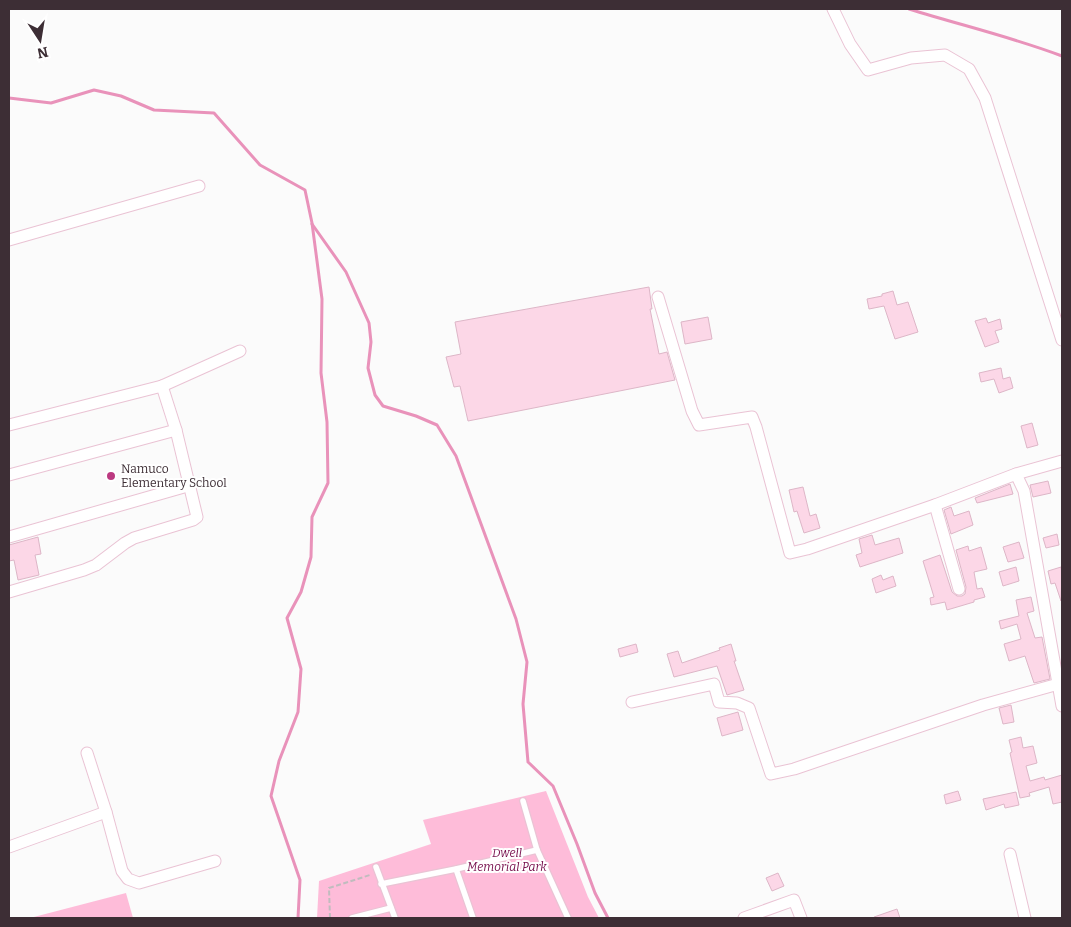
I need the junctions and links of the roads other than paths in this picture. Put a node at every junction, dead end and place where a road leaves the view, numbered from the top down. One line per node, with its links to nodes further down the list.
1 (833, 9): 5 (street)
2 (199, 186): 3 (street)
3 (9, 240)
4 (658, 297): 14 (street)
5 (1062, 340)
6 (240, 351): 7 (street)
7 (162, 386): 8 (street); 9 (street)
8 (9, 425)
9 (176, 430): 12 (street); 13 (street)
10 (1062, 461): 11 (street)
11 (1016, 474): 14 (street); 18 (street)
12 (9, 475)
13 (191, 485): 15 (street); 17 (street)
14 (935, 505): 16 (street)
15 (9, 536)
16 (959, 589)
17 (9, 592)
18 (1060, 683): 19 (street); 20 (street)
19 (632, 702)
20 (1062, 706)
21 (87, 753): 23 (street)
22 (523, 802): 25 (lane)
23 (106, 812): 24 (street); 27 (street)
24 (9, 847)
25 (537, 850): 28 (lane); 35 (lane)
26 (1010, 854): 38 (street)
27 (216, 861)
28 (456, 869): 30 (lane); 34 (lane)
29 (376, 870): 30 (lane)
30 (381, 884): 31 (lane)
31 (391, 908): 32 (lane); 33 (lane)
32 (352, 918)
33 (394, 918)
34 (473, 918)
35 (568, 918)
36 (744, 918): 37 (street)
37 (801, 918)
38 (1025, 918)

